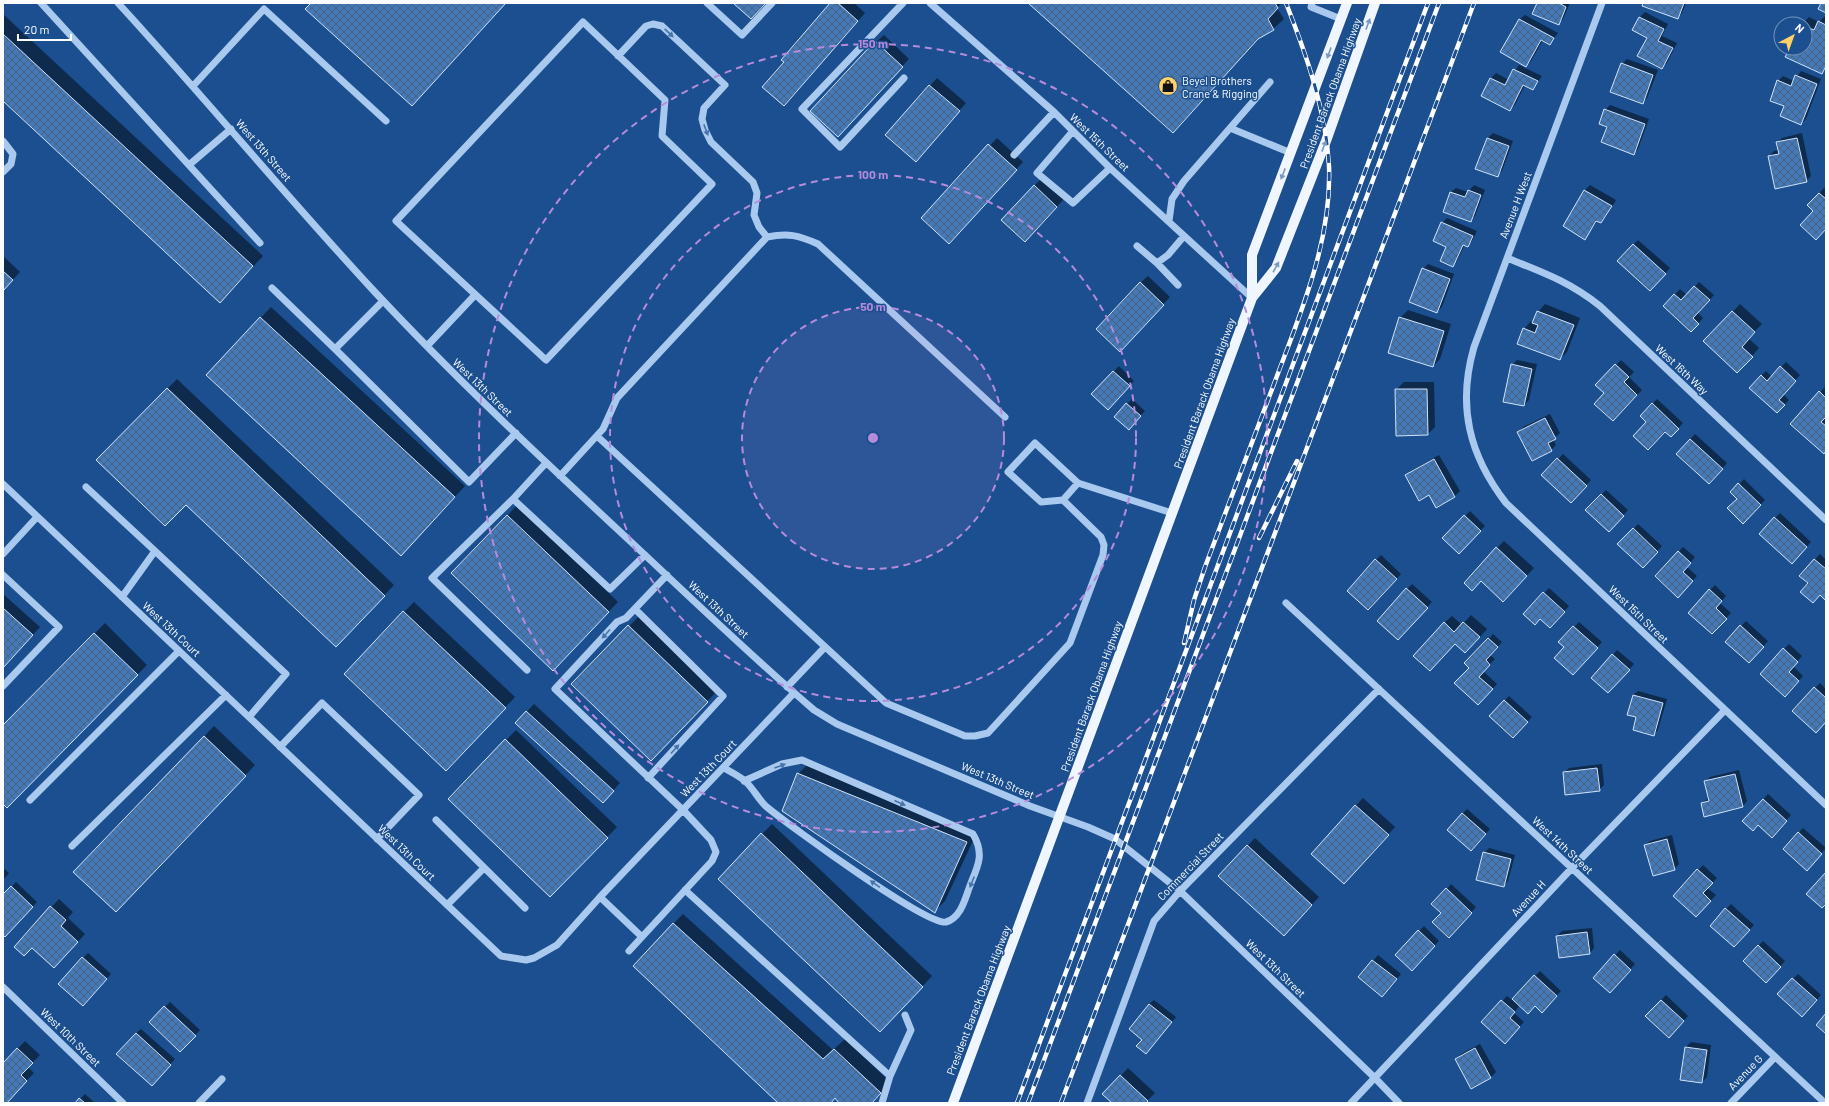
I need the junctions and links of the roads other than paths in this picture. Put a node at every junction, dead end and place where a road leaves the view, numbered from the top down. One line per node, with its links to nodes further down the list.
1 (41, 3): 25 (street)
2 (118, 3): 16 (street, West 13th Street)
3 (707, 3): 4 (street)
4 (772, 3)
5 (903, 3): 14 (street)
6 (930, 3): 17 (street, West 15th Street)
7 (1312, 3): 12 (street)
8 (1347, 3): 12 (main road, President Barack Obama Highway)
9 (1375, 3): 38 (main road, President Barack Obama Highway, one-way to 9)
10 (1602, 3): 33 (street, Avenue H West)
11 (266, 6): 16 (street); 18 (street)
12 (1341, 19): 23 (main road, President Barack Obama Highway, one-way to 23)
13 (618, 56): 30 (street, one-way to 30); 37 (street); 37 (street)
14 (904, 78)
15 (1270, 82): 19 (street)
16 (194, 85): 20 (street, West 13th Street)
17 (1054, 112): 21 (street, West 15th Street); 24 (street)
18 (386, 121)
19 (1230, 128): 23 (street); 28 (street)
20 (231, 129): 25 (street); 39 (street, West 13th Street)
21 (1073, 131): 26 (street, West 15th Street); 26 (street)
22 (3, 141): 27 (street)
23 (1291, 153): 38 (main road, President Barack Obama Highway, one-way to 38)
24 (1014, 155)
25 (189, 165): 31 (street)
26 (1110, 168): 28 (street, West 15th Street)
27 (3, 172)
28 (1169, 221): 29 (street, West 15th Street)
29 (1184, 236): 34 (street); 38 (street, West 15th Street)
30 (767, 238): 42 (street); 45 (street)
31 (260, 243)
32 (1137, 246): 34 (street)
33 (1507, 258): 43 (street, Avenue H West); 55 (street, West 16th Way)
34 (1157, 263): 35 (street)
35 (1178, 285)
36 (272, 288): 41 (street)
37 (475, 295): 40 (street)
38 (1252, 298): 53 (main road, President Barack Obama Highway)
39 (383, 301): 40 (street, West 13th Street); 41 (street)
40 (427, 346): 44 (street, West 13th Street)
41 (335, 349): 44 (street)
42 (1005, 417)
43 (1468, 419): 72 (street, West 15th Street)
44 (516, 433): 46 (street, West 13th Street)
45 (598, 436): 47 (street); 64 (street)
46 (546, 463): 47 (street, West 13th Street); 51 (street)
47 (560, 476): 58 (street, West 13th Street)
48 (1078, 483): 52 (street); 52 (street); 53 (street)
49 (3, 484): 54 (street, West 13th Court)
50 (86, 487): 56 (street)
51 (512, 499): 58 (street); 66 (street)
52 (1062, 500): 64 (street)
53 (1172, 513): 81 (main road, President Barack Obama Highway)
54 (38, 517): 57 (street); 61 (street, West 13th Court)
55 (1826, 520)
56 (155, 552): 61 (street); 73 (street)
57 (3, 554)
58 (645, 555): 60 (street, West 13th Street)
59 (3, 575): 67 (street)
60 (667, 575): 63 (street); 68 (street, West 13th Street)
61 (122, 597): 65 (street, West 13th Court)
62 (1286, 603): 69 (street, West 14th Street)
63 (635, 609): 76 (street, one-way to 63); 76 (street, one-way to 76)
64 (825, 647): 68 (street)
65 (179, 651): 71 (street, West 13th Court); 78 (street)
66 (527, 670)
67 (3, 686)
68 (787, 687): 70 (street, West 13th Street)
69 (1379, 689): 86 (street, West 14th Street); 88 (street, Commercial Street)
70 (794, 693): 75 (street, West 13th Court); 81 (street, West 13th Street)
71 (226, 695): 73 (street, West 13th Court); 84 (street)
72 (1724, 711): 79 (street, West 15th Street); 86 (street, Avenue H)
73 (249, 717): 74 (street, West 13th Court)
74 (280, 747): 83 (street, West 13th Court); 83 (street)
75 (724, 768): 77 (street); 80 (street, West 13th Court)
76 (648, 778): 80 (street)
77 (744, 781): 77 (street, one-way to 77)
78 (30, 800)
79 (1826, 805)
80 (683, 810): 87 (street); 89 (street, West 13th Court)
81 (1059, 818): 88 (street, West 13th Street); 103 (main road, President Barack Obama Highway)
82 (436, 820): 85 (street)
83 (378, 839): 90 (street, West 13th Court)
84 (72, 846)
85 (484, 868): 90 (street); 91 (street)
86 (1572, 868): 96 (street, West 14th Street); 98 (street, Avenue H)
87 (685, 890): 92 (street); 97 (street)
88 (1180, 891): 98 (street, West 13th Street); 104 (street, Commercial Street)
89 (600, 897): 90 (street, West 13th Court); 92 (street)
90 (447, 905)
91 (525, 908)
92 (641, 936): 93 (street)
93 (629, 950)
94 (3, 987): 100 (street, West 10th Street)
95 (905, 1015): 97 (street)
96 (1775, 1057): 107 (street, Avenue G); 108 (street, West 14th Street)
97 (890, 1076): 102 (street)
98 (1375, 1078): 105 (street, Avenue H); 106 (street, West 13th Street)
99 (222, 1079): 101 (street)
100 (123, 1103)
101 (199, 1103)
102 (882, 1103)
103 (953, 1103)
104 (1087, 1103)
105 (1351, 1103)
106 (1398, 1103)
107 (1731, 1103)
108 (1825, 1103)

